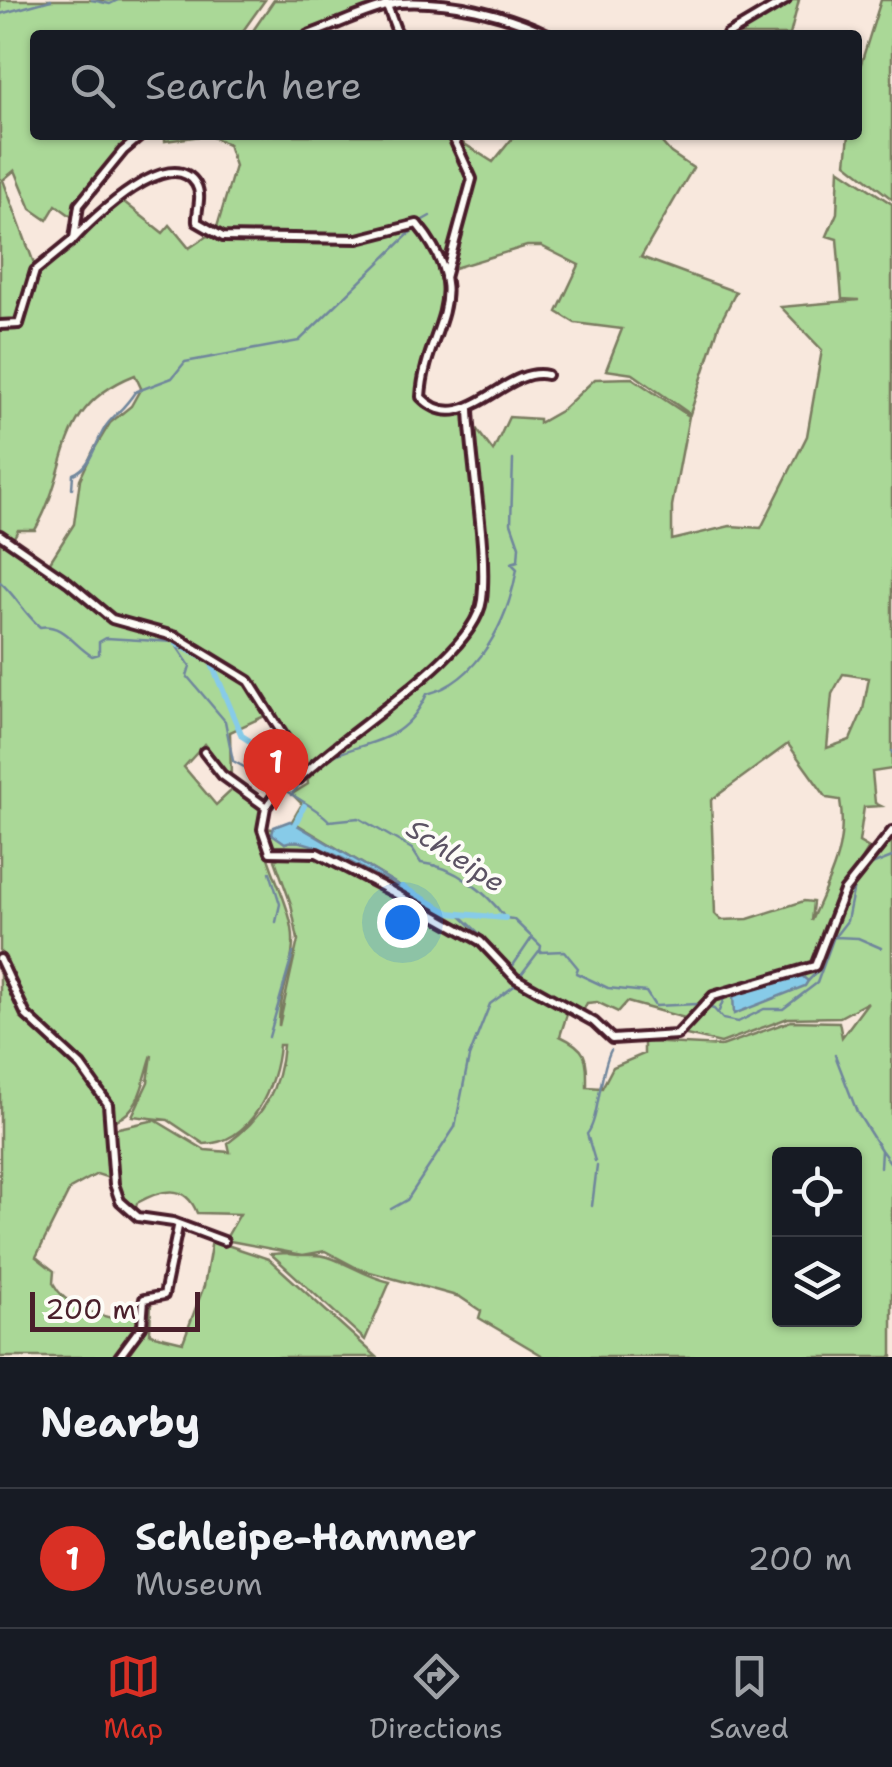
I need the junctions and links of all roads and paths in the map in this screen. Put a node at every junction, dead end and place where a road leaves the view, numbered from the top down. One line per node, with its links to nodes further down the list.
1 (786, 0): 6 (street)
2 (385, 4): 3 (street); 4 (street); 5 (street)
3 (320, 30)
4 (396, 30)
5 (539, 30)
6 (735, 30)
7 (136, 140): 9 (street)
8 (454, 140): 10 (street)
9 (74, 239): 10 (street); 11 (street)
10 (444, 279): 13 (street)
11 (0, 325)
12 (547, 375): 13 (street)
13 (468, 410): 16 (street)
14 (0, 536): 16 (street)
15 (204, 752): 17 (street)
16 (288, 778): 17 (street)
17 (266, 808): 18 (street)
18 (892, 830)
19 (0, 959): 20 (street)
20 (178, 1227): 21 (street); 22 (street)
21 (224, 1241)
22 (118, 1357)

